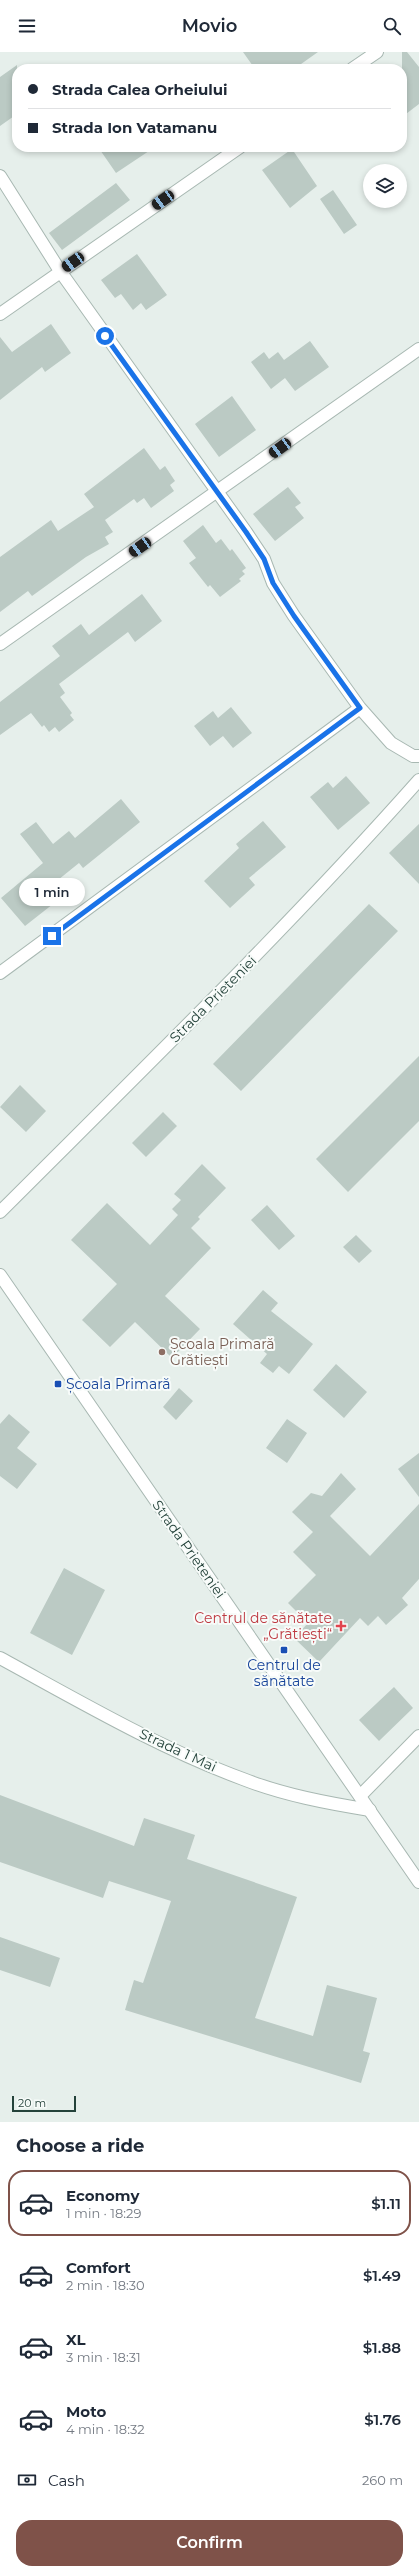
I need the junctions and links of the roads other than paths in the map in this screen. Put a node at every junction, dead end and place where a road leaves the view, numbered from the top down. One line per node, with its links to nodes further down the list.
1 (377, 52): 2 (street)
2 (359, 64)
3 (233, 152): 5 (street)
4 (0, 176): 5 (street)
5 (60, 271): 6 (street); 8 (street)
6 (0, 314)
7 (419, 349): 8 (street)
8 (217, 494): 9 (street); 10 (street)
9 (0, 644)
10 (360, 708): 11 (street); 13 (street)
11 (419, 756)
12 (419, 780): 14 (street, Strada Prieteniei)
13 (0, 973)
14 (0, 1212)
15 (0, 1275): 18 (street, Strada Prieteniei)
16 (0, 1658): 19 (street, Strada 1 Mai)
17 (419, 1736): 18 (street)
18 (360, 1796): 19 (street, Strada Prieteniei)
19 (370, 1810): 20 (street, Strada Prieteniei)
20 (419, 1882)

